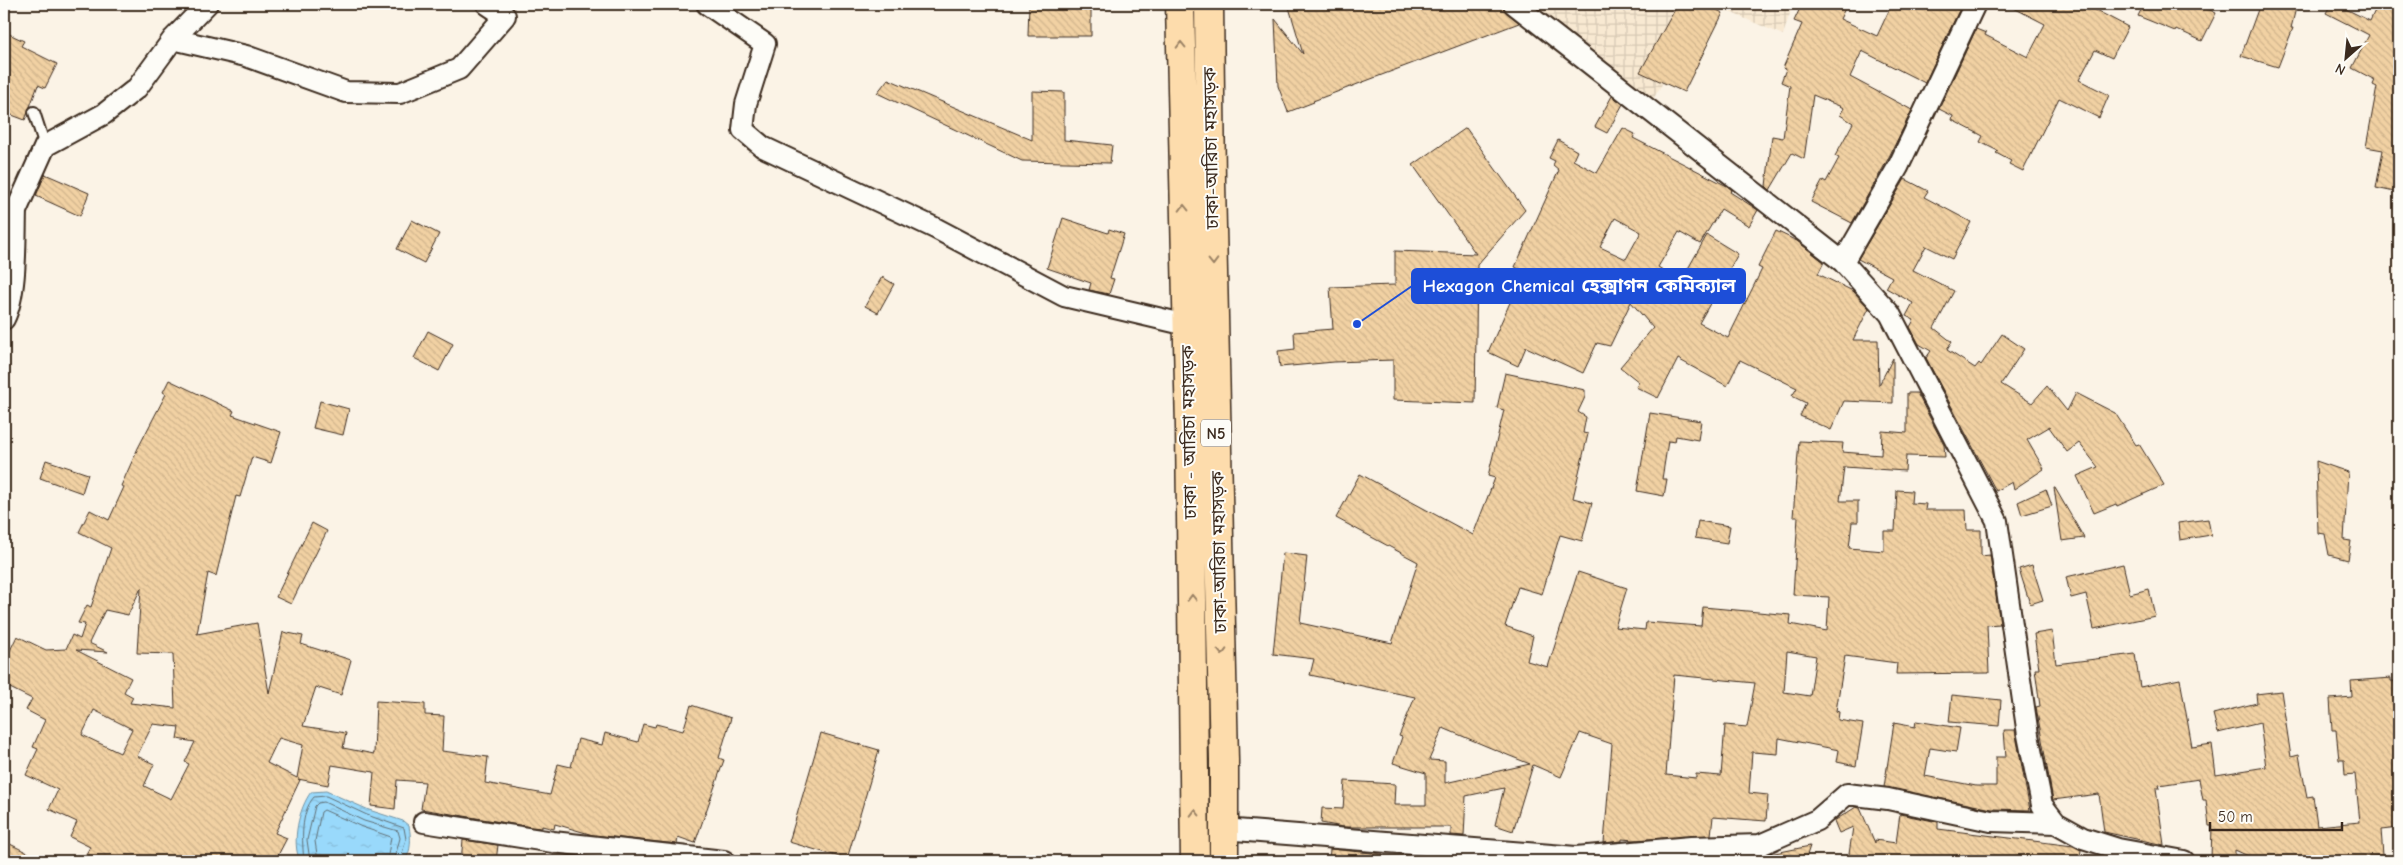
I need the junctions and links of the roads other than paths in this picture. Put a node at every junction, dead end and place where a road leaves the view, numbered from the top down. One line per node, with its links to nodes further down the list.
1 (207, 4): 8 (street)
2 (487, 4): 8 (street)
3 (707, 4): 14 (street)
4 (1180, 4): 14 (highway, ঢাকা - আরিচা মহাসড়ক / N5, one-way to 4)
5 (1209, 4): 17 (highway, ঢাকা-আরিচা মহাসড়ক / N5, one-way to 17)
6 (1514, 4): 12 (street)
7 (1975, 4): 12 (street)
8 (173, 39): 10 (street)
9 (34, 112): 10 (lane)
10 (45, 146): 11 (street)
11 (10, 209): 13 (street)
12 (1842, 262): 16 (street)
13 (4, 319)
14 (1187, 325): 20 (highway, ঢাকা - আরিচা মহাসড়ক / N5, one-way to 14)
15 (424, 822): 19 (street)
16 (2056, 824): 17 (street); 18 (street)
17 (1223, 829): 21 (highway, ঢাকা-আরিচা মহাসড়ক / N5)
18 (2145, 858): 22 (street)
19 (724, 861)
20 (1195, 861)
21 (1224, 861)
22 (2184, 861)

